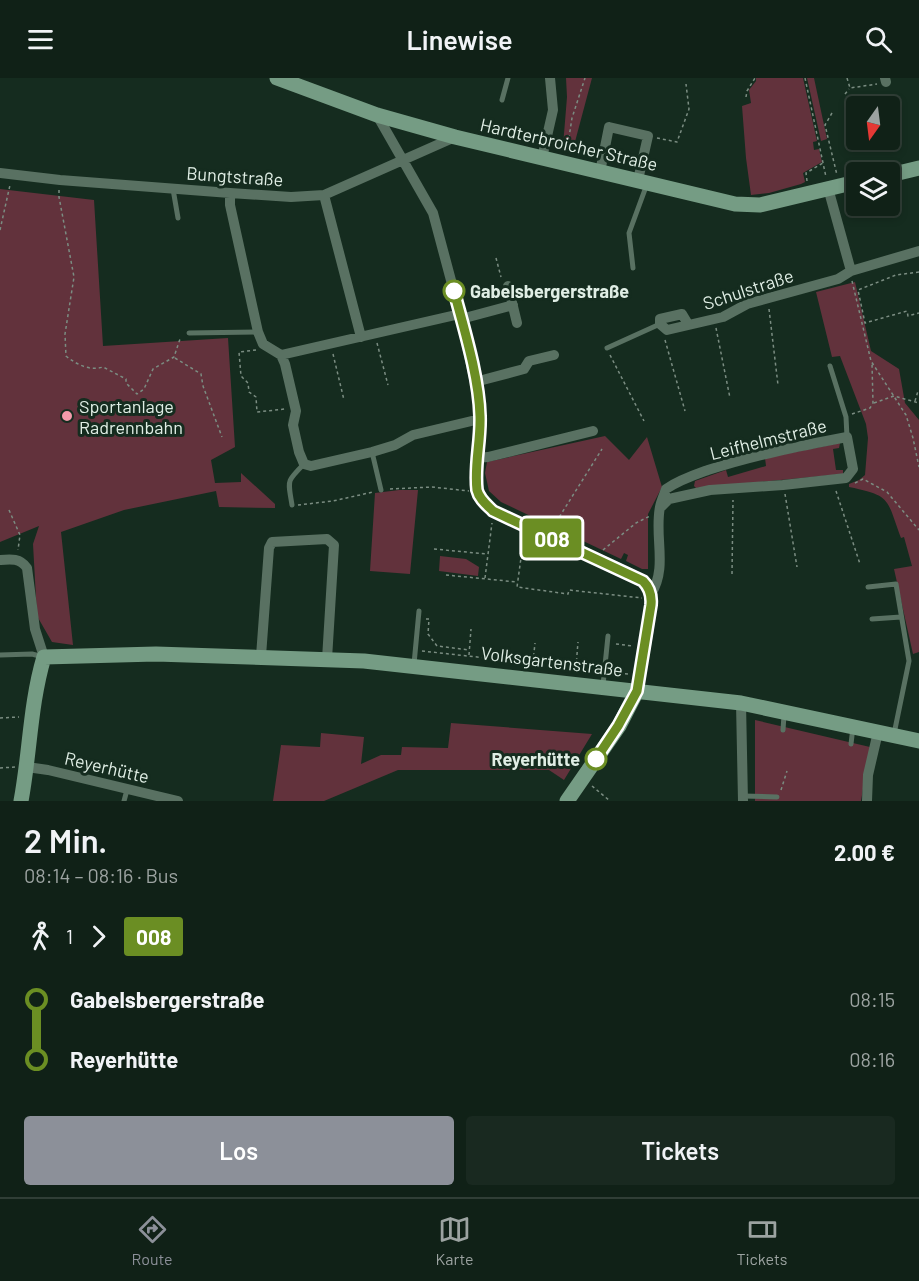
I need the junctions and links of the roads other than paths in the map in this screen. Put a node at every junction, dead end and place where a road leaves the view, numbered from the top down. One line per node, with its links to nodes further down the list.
1 (277, 78): 5 (street, Hardterbroicher Straße)
2 (508, 78): 4 (lane)
3 (550, 78): 7 (street)
4 (501, 99)
5 (376, 115): 6 (street, Hardterbroicher Straße); 8 (street)
6 (455, 137): 7 (street, Hardterbroicher Straße); 8 (street, Bungtstraße)
7 (542, 158): 10 (street, Hardterbroicher Straße)
8 (402, 160): 18 (street, Bungtstraße); 25 (street)
9 (919, 168): 11 (street)
10 (600, 172): 13 (street, Hardterbroicher Straße); 13 (street)
11 (900, 173)
12 (6, 174): 16 (street, Bungtstraße)
13 (643, 181): 15 (street, Hardterbroicher Straße); 21 (lane)
14 (846, 184): 15 (street, Hardterbroicher Straße)
15 (834, 187): 22 (street)
16 (173, 189): 17 (street, Bungtstraße); 19 (lane)
17 (230, 193): 18 (street, Bungtstraße); 28 (street)
18 (324, 195): 30 (street)
19 (178, 218)
20 (919, 251): 22 (street, Schulstraße)
21 (633, 268)
22 (851, 271): 27 (street, Schulstraße)
23 (508, 286): 24 (street)
24 (513, 305): 25 (street); 26 (street)
25 (460, 316): 30 (street); 35 (street)
26 (517, 323)
27 (663, 327): 31 (lane, Schulstraße)
28 (258, 332): 29 (lane); 33 (street)
29 (191, 333)
30 (361, 337): 33 (street)
31 (607, 348)
32 (554, 355): 35 (street)
33 (281, 356): 41 (street)
34 (830, 366): 38 (lane)
35 (475, 382): 36 (street)
36 (480, 419): 39 (street); 40 (street)
37 (593, 431): 40 (street)
38 (847, 437): 42 (street, Leifhelmstraße); 44 (street, Leifhelmstraße)
39 (372, 452): 41 (street); 43 (lane)
40 (476, 458): 49 (street)
41 (304, 464): 45 (lane)
42 (687, 478): 44 (street); 46 (street, Leifhelmstraße)
43 (381, 490)
44 (691, 494): 46 (street, Leifhelmstraße)
45 (292, 505)
46 (659, 513): 49 (street)
47 (0, 560): 56 (street)
48 (868, 587): 51 (lane)
49 (651, 596): 60 (street)
50 (418, 611): 57 (lane)
51 (902, 617): 52 (lane); 65 (lane)
52 (872, 619)
53 (608, 636): 59 (lane)
54 (0, 655): 56 (lane)
55 (261, 656): 56 (street, Volksgartenstraße); 58 (street, Volksgartenstraße); 58 (street)
56 (44, 657): 68 (street)
57 (415, 658): 58 (street, Volksgartenstraße); 59 (street, Volksgartenstraße)
58 (327, 659)
59 (603, 679): 60 (street, Volksgartenstraße)
60 (639, 683): 61 (street, Volksgartenstraße); 76 (street)
61 (741, 703): 62 (street, Volksgartenstraße); 72 (street)
62 (784, 711): 63 (street, Volksgartenstraße); 64 (lane)
63 (853, 726): 65 (street, Volksgartenstraße); 67 (lane)
64 (783, 730)
65 (886, 734): 66 (street, Volksgartenstraße); 77 (street)
66 (919, 741)
67 (852, 744)
68 (27, 767): 69 (street, Reyerhütte); 73 (street)
69 (127, 788): 70 (street, Reyerhütte); 74 (lane)
70 (146, 797): 75 (street, Reyerhütte)
71 (778, 798): 72 (lane)
72 (743, 799)
73 (21, 801)
74 (124, 801)
75 (178, 801)
76 (567, 801)
77 (867, 801)

